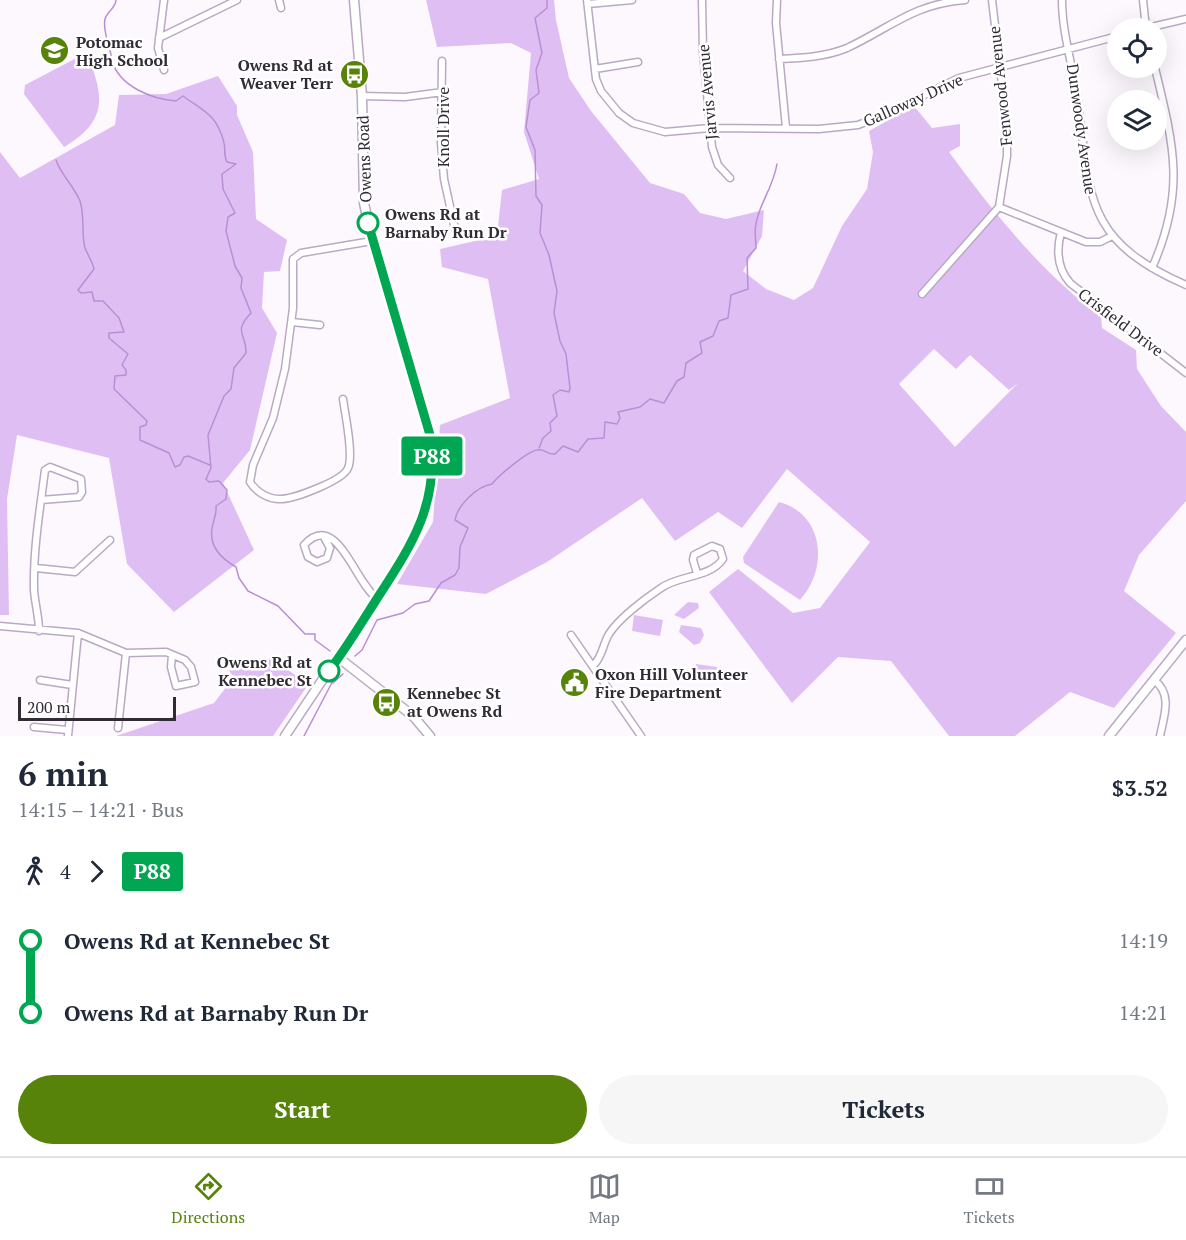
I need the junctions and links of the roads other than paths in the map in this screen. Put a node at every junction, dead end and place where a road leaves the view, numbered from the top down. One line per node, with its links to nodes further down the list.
1 (164, 0): 17 (street)
2 (237, 0): 17 (street)
3 (279, 0): 13 (street)
4 (354, 0): 28 (street, Owens Road)
5 (632, 0): 12 (street)
6 (702, 0): 29 (street, Jarvis Avenue)
7 (777, 0): 20 (street)
8 (965, 0): 20 (street)
9 (992, 0): 23 (street, Fenwood Avenue)
10 (1062, 0): 19 (street, Dunwoody Avenue)
11 (1143, 0): 14 (street)
12 (588, 2): 24 (street)
13 (281, 8)
14 (1145, 18)
15 (1186, 19): 16 (street)
16 (1167, 23)
17 (159, 38): 25 (street)
18 (1107, 39): 19 (street, Galloway Drive)
19 (1070, 48): 23 (street, Galloway Drive); 35 (street, Dunwoody Avenue)
20 (779, 59): 30 (street)
21 (442, 61): 27 (street, Knoll Drive)
22 (638, 62): 24 (street)
23 (999, 66): 30 (street, Galloway Drive); 32 (street, Fenwood Avenue)
24 (594, 69): 29 (street, Galloway Drive)
25 (164, 70)
26 (1157, 78): 37 (street)
27 (443, 92): 28 (street); 33 (street, Knoll Drive)
28 (362, 96): 36 (street, Owens Road)
29 (710, 128): 30 (street, Galloway Drive); 31 (street, Jarvis Avenue)
30 (786, 128)
31 (730, 178)
32 (999, 207): 34 (street); 39 (street)
33 (455, 229)
34 (1061, 232): 35 (street); 42 (street, Crisfield Drive)
35 (1112, 236): 37 (street, Dunwoody Avenue)
36 (372, 241): 40 (street); 49 (street, Owens Road)
37 (1152, 268): 38 (street, Dunwoody Avenue)
38 (1186, 285)
39 (922, 294)
40 (292, 322): 41 (street); 43 (street)
41 (320, 325)
42 (1186, 374)
43 (343, 399)
44 (41, 500): 44 (street); 47 (street)
45 (325, 538): 45 (street); 49 (street)
46 (110, 540): 47 (street)
47 (36, 568): 51 (street)
48 (698, 573): 48 (street); 58 (street)
49 (377, 598): 57 (street, Owens Road)
50 (0, 626): 51 (street)
51 (39, 631): 52 (street)
52 (78, 633): 55 (street); 61 (street)
53 (571, 634): 58 (street)
54 (1186, 640): 59 (street)
55 (126, 653): 56 (street); 63 (street)
56 (172, 655): 56 (street)
57 (339, 658): 65 (street, Owens Road); 66 (street)
58 (592, 666): 67 (street)
59 (1154, 680): 68 (street); 69 (street)
60 (40, 681): 61 (street)
61 (72, 685): 64 (street)
62 (34, 727): 64 (street)
63 (118, 728)
64 (68, 733)
65 (285, 736)
66 (430, 736)
67 (641, 736)
68 (1109, 736)
69 (1160, 736)

